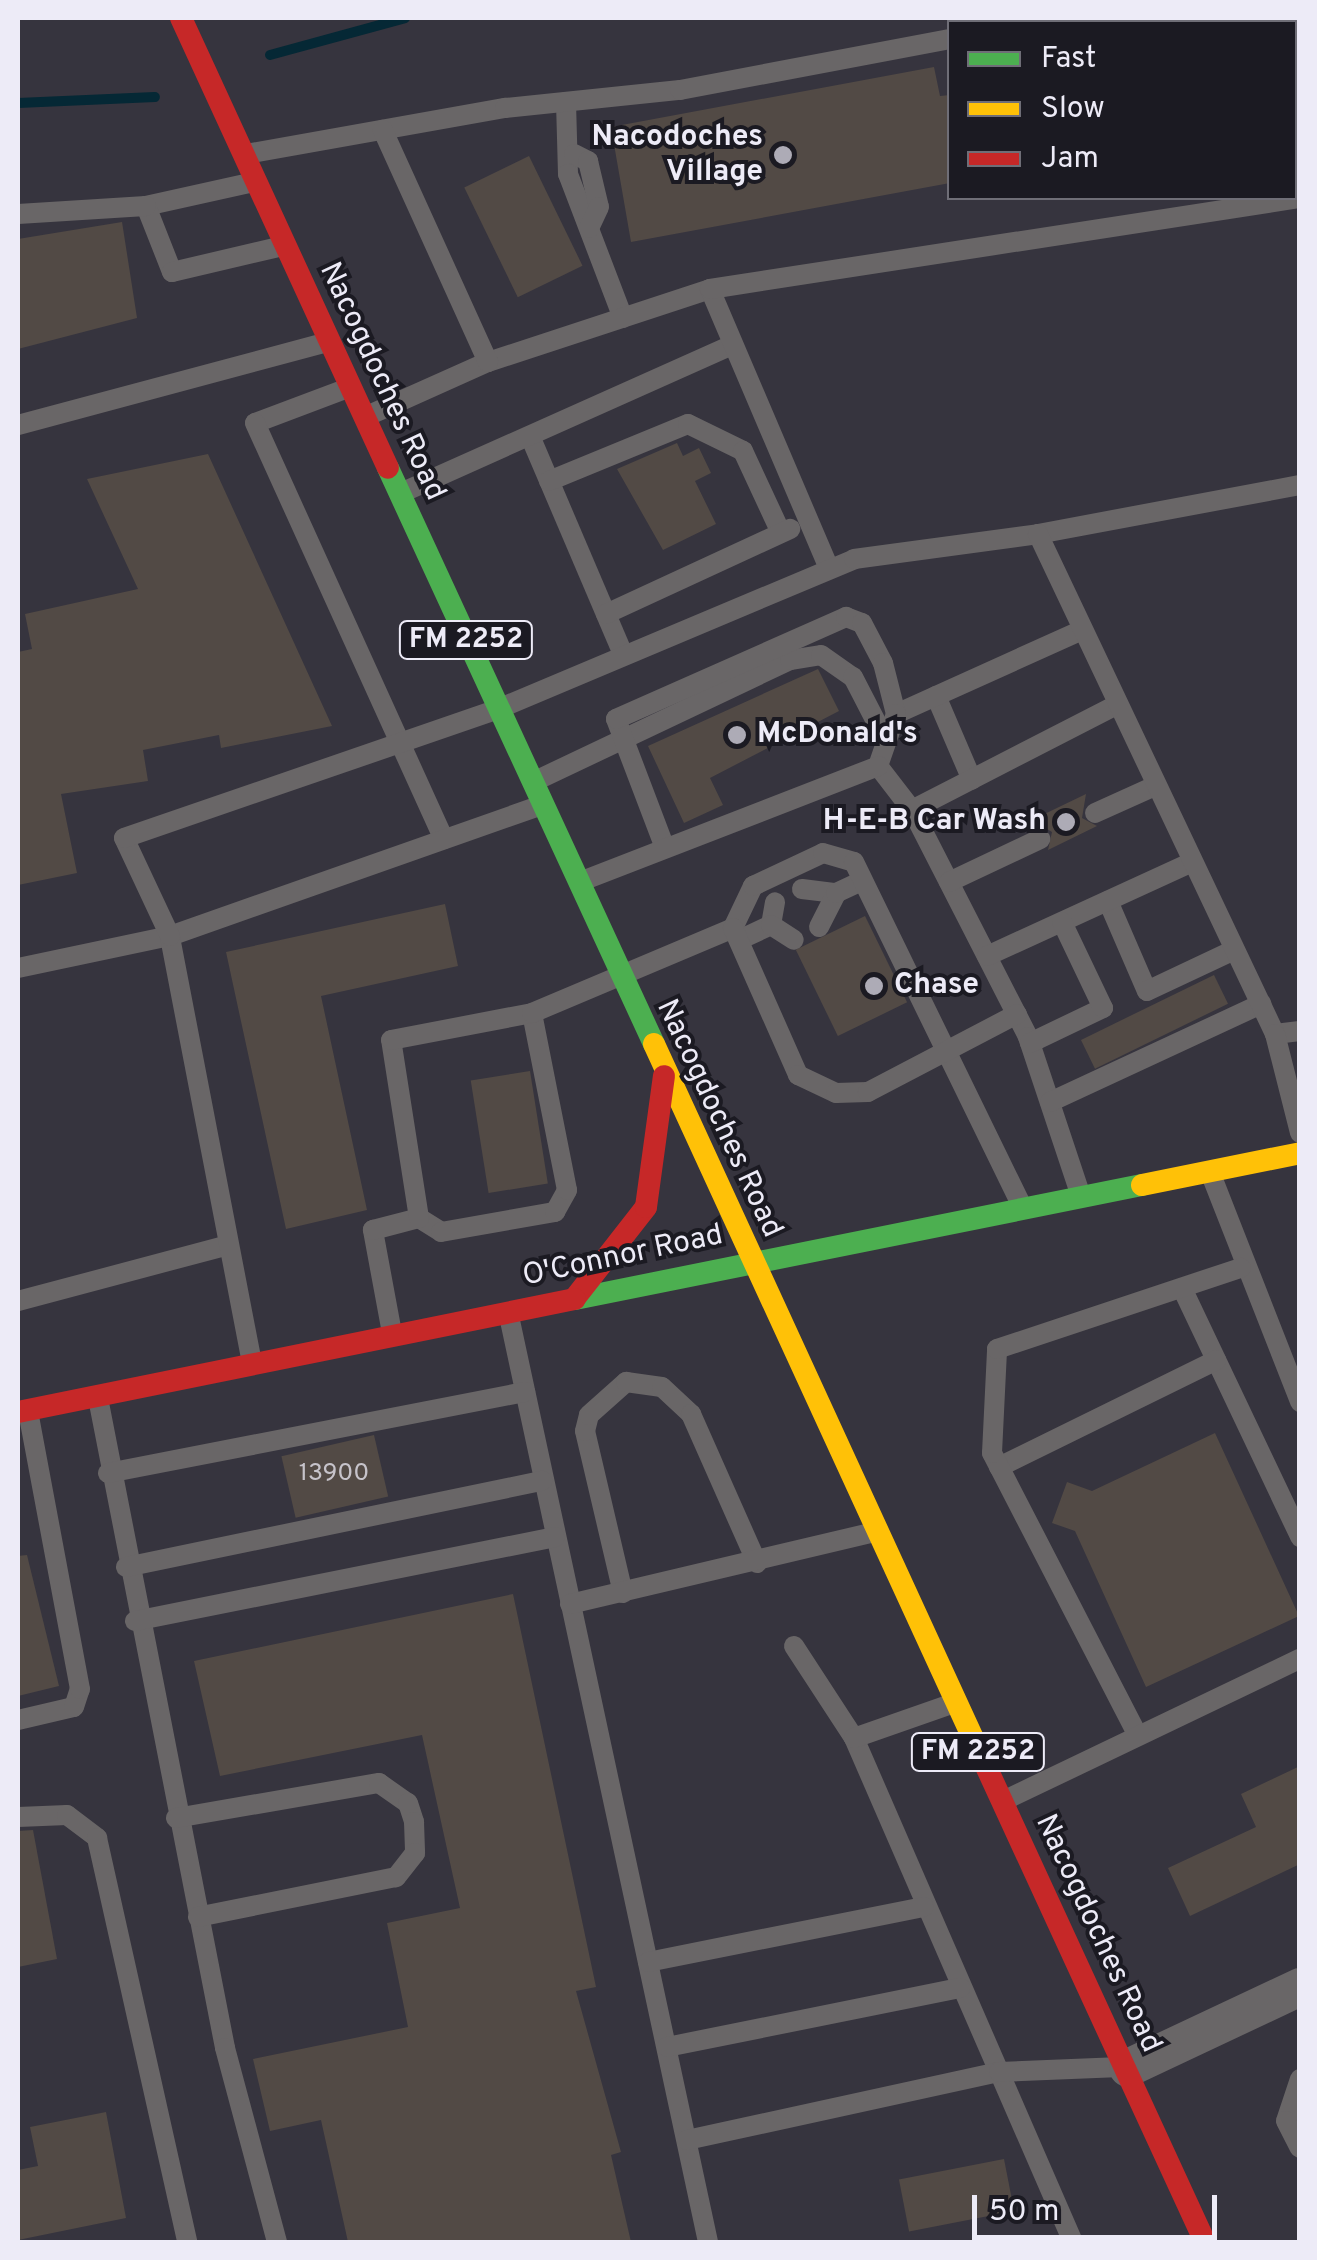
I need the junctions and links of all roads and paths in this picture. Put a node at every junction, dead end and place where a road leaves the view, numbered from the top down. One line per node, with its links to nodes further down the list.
1 (181, 18): 5 (main road, Nacogdoches Road / FM 2252)
2 (947, 38): 3 (lane)
3 (566, 102): 4 (lane); 12 (lane)
4 (383, 130): 5 (lane); 15 (lane)
5 (244, 155): 6 (main road, Nacogdoches Road / FM 2252)
6 (256, 181): 8 (lane); 10 (main road, Nacogdoches Road / FM 2252)
7 (1287, 200): 11 (lane)
8 (146, 206): 9 (lane); 10 (lane)
9 (18, 214)
10 (286, 245): 13 (main road, Nacogdoches Road / FM 2252)
11 (710, 289): 12 (lane); 14 (lane)
12 (623, 318): 15 (lane)
13 (330, 341): 16 (main road, Nacogdoches Road / FM 2252); 18 (lane)
14 (732, 346): 19 (lane); 23 (lane)
15 (488, 362): 17 (lane)
16 (350, 387): 17 (main road, Nacogdoches Road / FM 2252); 36 (lane)
17 (364, 417): 22 (main road, Nacogdoches Road / FM 2252)
18 (18, 424)
19 (530, 436): 20 (lane); 22 (lane)
20 (548, 481): 24 (lane); 27 (lane)
21 (1300, 485): 25 (lane)
22 (399, 494): 32 (main road, Nacogdoches Road / FM 2252)
23 (808, 520): 24 (lane); 26 (lane)
24 (781, 534): 27 (lane)
25 (1038, 534): 26 (lane); 28 (lane)
26 (828, 566): 29 (lane)
27 (606, 614): 29 (lane)
28 (1082, 630): 30 (lane); 31 (lane)
29 (623, 654): 32 (lane)
30 (936, 696): 33 (lane); 38 (lane)
31 (1116, 705): 38 (lane); 40 (lane)
32 (498, 709): 36 (lane); 39 (main road, Nacogdoches Road / FM 2252)
33 (896, 714): 34 (lane); 35 (lane)
34 (620, 739): 35 (lane); 39 (lane); 46 (lane)
35 (886, 741): 37 (lane)
36 (404, 744): 44 (lane); 57 (lane)
37 (878, 766): 42 (lane); 46 (lane)
38 (972, 780): 42 (lane)
39 (532, 783): 41 (main road, Nacogdoches Road / FM 2252)
40 (1155, 786): 43 (lane); 47 (lane)
41 (542, 806): 44 (lane); 50 (main road, Nacogdoches Road / FM 2252)
42 (912, 810): 49 (lane)
43 (1095, 812)
44 (444, 838): 57 (lane)
45 (1040, 839): 49 (lane)
46 (664, 848): 50 (lane)
47 (1192, 862): 53 (lane); 59 (lane)
48 (862, 881): 51 (lane); 56 (lane); 69 (lane)
49 (949, 882): 60 (lane)
50 (577, 883): 62 (main road, Nacogdoches Road / FM 2252)
51 (836, 893): 52 (lane); 55 (lane)
52 (806, 897)
53 (1108, 901): 54 (lane); 59 (lane)
54 (1062, 922): 60 (lane); 68 (lane)
55 (819, 927)
56 (736, 934): 58 (lane); 62 (lane); 69 (lane)
57 (170, 936): 61 (lane); 78 (lane)
58 (794, 940)
59 (1234, 950): 63 (lane)
60 (987, 956): 65 (lane)
61 (18, 968)
62 (617, 972): 64 (lane); 70 (main road, Nacogdoches Road / FM 2252)
63 (1261, 1004): 67 (lane); 71 (lane)
64 (532, 1014): 77 (lane); 77 (lane)
65 (1017, 1014): 68 (lane); 69 (lane)
66 (1300, 1031): 67 (lane)
67 (1276, 1034): 72 (lane)
68 (1030, 1042): 71 (lane)
69 (946, 1052): 76 (lane)
70 (664, 1073): 79 (main road, Nacogdoches Road / FM 2252); 82 (main road)
71 (1050, 1102): 75 (lane)
72 (1300, 1133)
73 (1300, 1154): 74 (main road, O'Connor Road)
74 (1209, 1170): 75 (main road, O'Connor Road); 80 (lane)
75 (1081, 1196): 76 (main road, O'Connor Road)
76 (1022, 1208): 79 (main road, O'Connor Road)
77 (419, 1218): 85 (lane)
78 (224, 1246): 83 (lane); 87 (lane)
79 (750, 1262): 82 (main road, O'Connor Road); 95 (main road, Nacogdoches Road / FM 2252)
80 (1241, 1268): 81 (lane); 90 (lane)
81 (1182, 1288): 86 (lane); 92 (lane)
82 (575, 1298): 84 (main road, O'Connor Road)
83 (18, 1301)
84 (508, 1312): 85 (main road, O'Connor Road); 88 (lane)
85 (392, 1335): 87 (main road, O'Connor Road)
86 (1216, 1360): 92 (lane); 96 (lane)
87 (252, 1364): 89 (main road, O'Connor Road)
88 (525, 1392): 93 (lane); 94 (lane)
89 (98, 1396): 91 (main road, O'Connor Road); 93 (lane)
90 (1300, 1402)
91 (22, 1412): 106 (lane)
92 (1000, 1467): 107 (lane)
93 (108, 1472): 99 (lane)
94 (542, 1481): 97 (lane); 99 (lane)
95 (874, 1532): 98 (lane); 105 (main road, Nacogdoches Road / FM 2252)
96 (1300, 1536)
97 (555, 1537): 101 (lane); 102 (lane)
98 (757, 1563): 100 (lane); 100 (lane)
99 (126, 1567): 102 (lane)
100 (623, 1593): 101 (lane)
101 (570, 1604): 114 (lane)
102 (135, 1620): 111 (lane)
103 (794, 1646): 108 (lane)
104 (1300, 1659): 107 (lane)
105 (956, 1702): 108 (lane); 109 (main road, Nacogdoches Road / FM 2252)
106 (18, 1720)
107 (1136, 1732): 109 (lane)
108 (854, 1738): 112 (lane)
109 (1002, 1802): 118 (main road, Nacogdoches Road / FM 2252)
110 (18, 1817): 123 (lane)
111 (176, 1818): 113 (lane); 113 (lane)
112 (924, 1907): 114 (lane); 116 (lane)
113 (198, 1918): 124 (lane)
114 (648, 1962): 117 (lane)
115 (1300, 1986): 118 (street)
116 (960, 1988): 117 (lane); 119 (lane)
117 (666, 2047): 121 (lane)
118 (1128, 2068): 119 (lane); 127 (main road, Nacogdoches Road / FM 2252)
119 (999, 2072): 121 (lane); 126 (lane)
120 (1300, 2079): 122 (lane)
121 (687, 2140): 125 (lane)
122 (1300, 2148)
123 (187, 2242)
124 (277, 2242)
125 (708, 2242)
126 (1074, 2242)
127 (1205, 2242)

